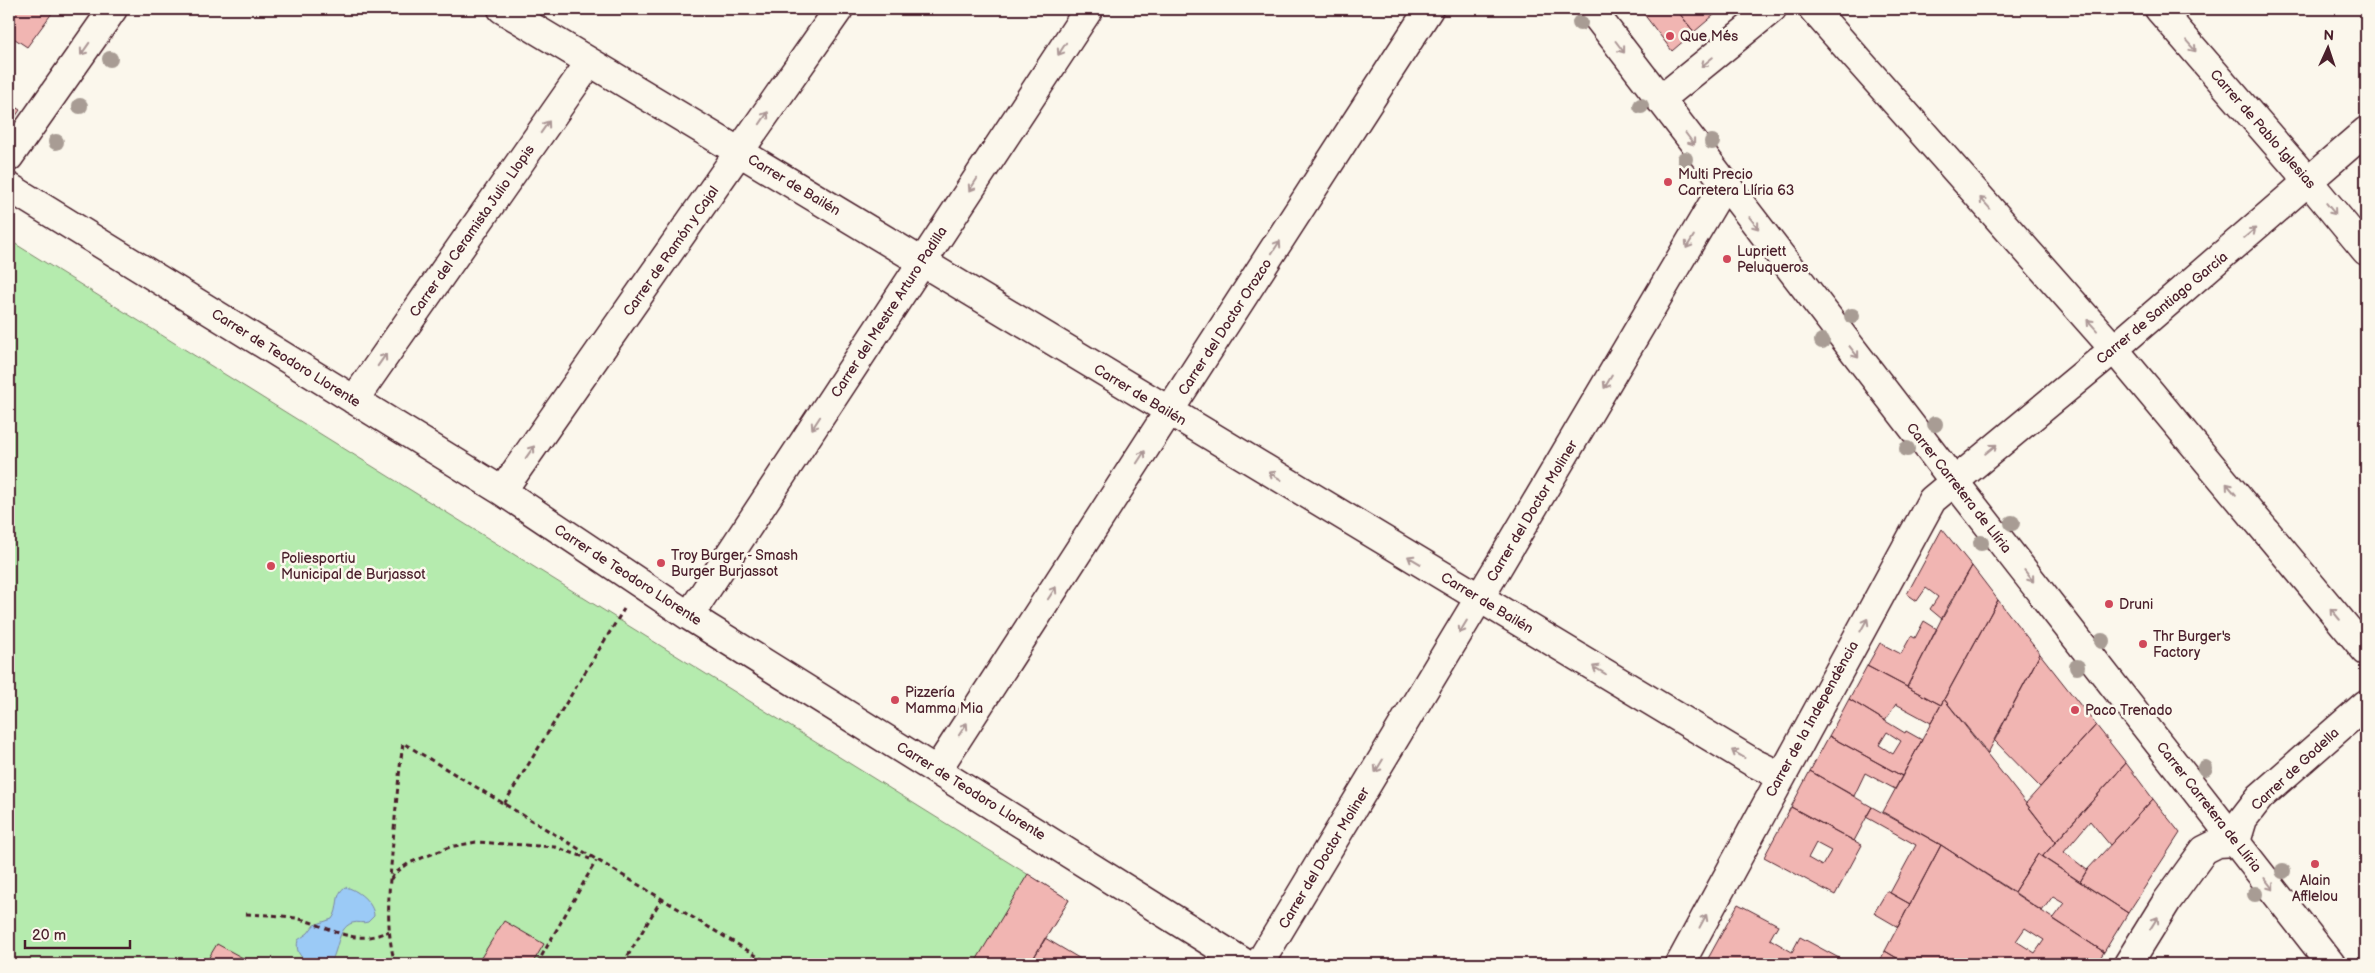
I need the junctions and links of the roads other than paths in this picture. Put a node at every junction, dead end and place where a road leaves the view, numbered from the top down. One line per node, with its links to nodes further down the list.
1 (112, 9): 14 (street, one-way to 14)
2 (502, 9): 10 (street, Carrer de Bailén)
3 (839, 9): 13 (street, Carrer de Ramón y Cajal, one-way to 3)
4 (1089, 9): 19 (street, Carrer del Mestre Arturo Padilla, one-way to 19)
5 (1429, 9): 22 (street, Carrer del Doctor Orozco, one-way to 5)
6 (1591, 9): 11 (street, Carrer Carretera de Llíria, one-way to 11)
7 (1772, 9): 11 (street, one-way to 11)
8 (1812, 9): 20 (street, one-way to 8)
9 (2159, 9): 15 (street, Carrer de Pablo Iglesias, one-way to 15)
10 (590, 62): 13 (street, Carrer de Bailén); 21 (street, Carrer del Ceramista Julio Llopis, one-way to 10)
11 (1660, 100): 16 (street, Carrer Carretera de Llíria, one-way to 16)
12 (2366, 131): 15 (street, Carrer de Santiago García)
13 (740, 153): 19 (street, Carrer de Bailén); 24 (street, Carrer de Ramón y Cajal, one-way to 13)
14 (9, 157)
15 (2309, 182): 18 (street, Carrer de Pablo Iglesias, one-way to 18); 20 (street, Carrer de Santiago García, one-way to 15)
16 (1724, 185): 23 (street, Carrer Carretera de Llíria, one-way to 23); 25 (street, Carrer del Doctor Moliner, one-way to 25)
17 (9, 187): 21 (street, Carrer de Teodoro Llorente)
18 (2366, 251)
19 (922, 262): 22 (street, Carrer de Bailén); 26 (street, Carrer del Mestre Arturo Padilla, one-way to 26)
20 (2114, 349): 23 (street, Carrer de Santiago García, one-way to 20); 27 (street, one-way to 20)
21 (354, 400): 24 (street, Carrer de Teodoro Llorente)
22 (1170, 413): 25 (street, Carrer de Bailén, one-way to 22); 29 (street, Carrer del Doctor Orozco, one-way to 22)
23 (1953, 480): 30 (street, Carrer de la Independència, one-way to 23); 31 (street, Carrer Carretera de Llíria, one-way to 31)
24 (502, 492): 26 (street, Carrer de Teodoro Llorente)
25 (1480, 599): 30 (street, Carrer de Bailén, one-way to 25); 33 (street, Carrer del Doctor Moliner, one-way to 33)
26 (689, 616): 29 (street, Carrer de Teodoro Llorente)
27 (2366, 651)
28 (2366, 704): 31 (street, Carrer de Godella)
29 (937, 770): 32 (street, Carrer de Teodoro Llorente)
30 (1781, 776): 34 (street, Carrer de la Independència, one-way to 30)
31 (2236, 842): 35 (street, one-way to 31); 36 (street, Carrer Carretera de Llíria, one-way to 36)
32 (1246, 964)
33 (1259, 964)
34 (1680, 964)
35 (2128, 964)
36 (2332, 964)

